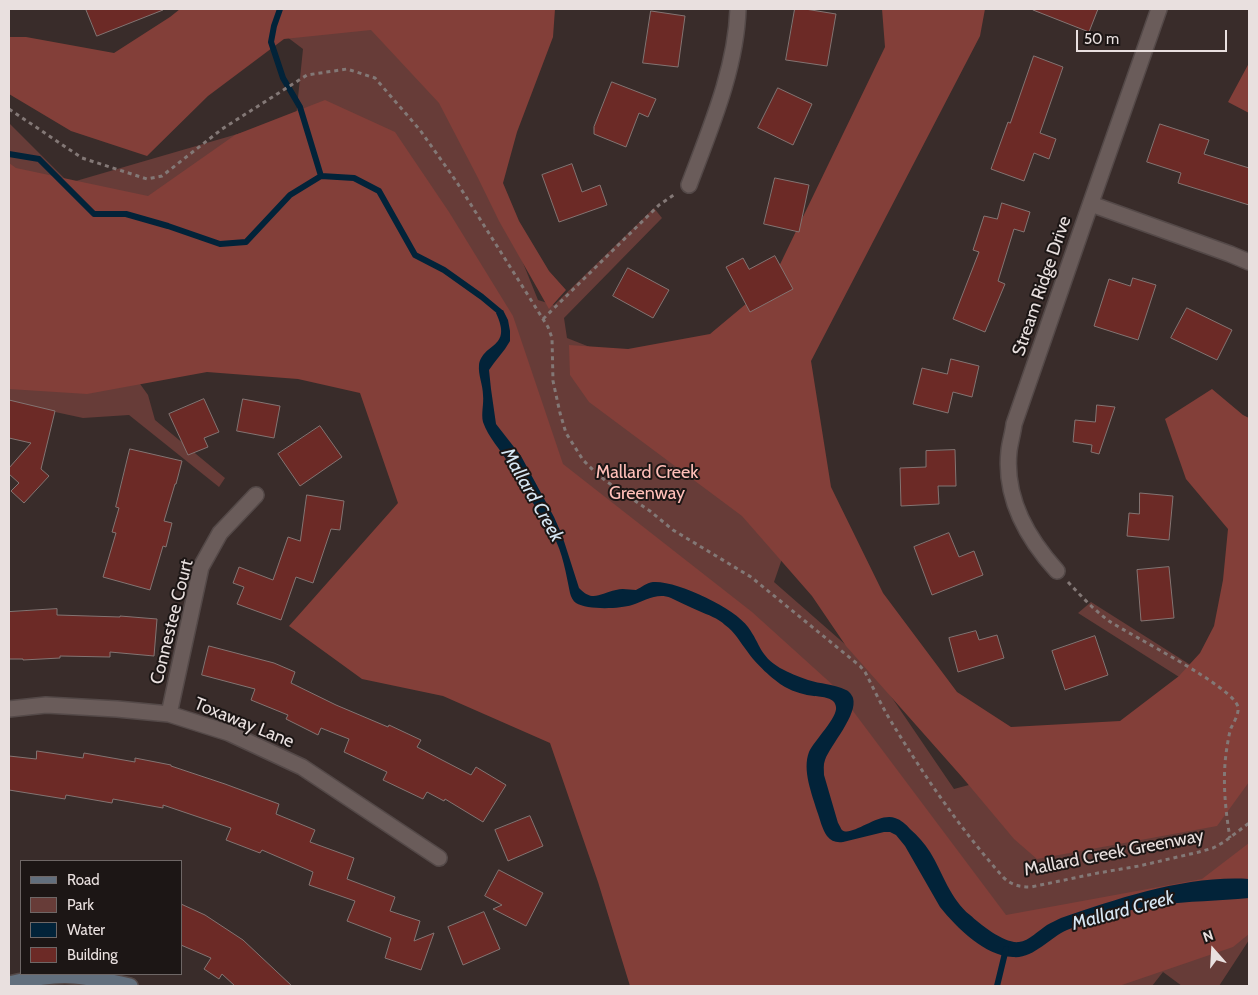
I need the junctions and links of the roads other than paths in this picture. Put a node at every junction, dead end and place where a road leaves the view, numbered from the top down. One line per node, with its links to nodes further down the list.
1 (738, 9): 3 (street)
2 (1159, 9): 4 (street, Stream Ridge Drive)
3 (689, 185)
4 (1091, 204): 5 (street); 7 (street, Stream Ridge Drive)
5 (1249, 262)
6 (256, 495): 9 (street, Connestee Court)
7 (1057, 571)
8 (9, 709): 9 (street, Toxaway Lane)
9 (168, 714): 10 (street, Toxaway Lane)
10 (439, 858)
11 (9, 984): 12 (main road)
12 (130, 986)

